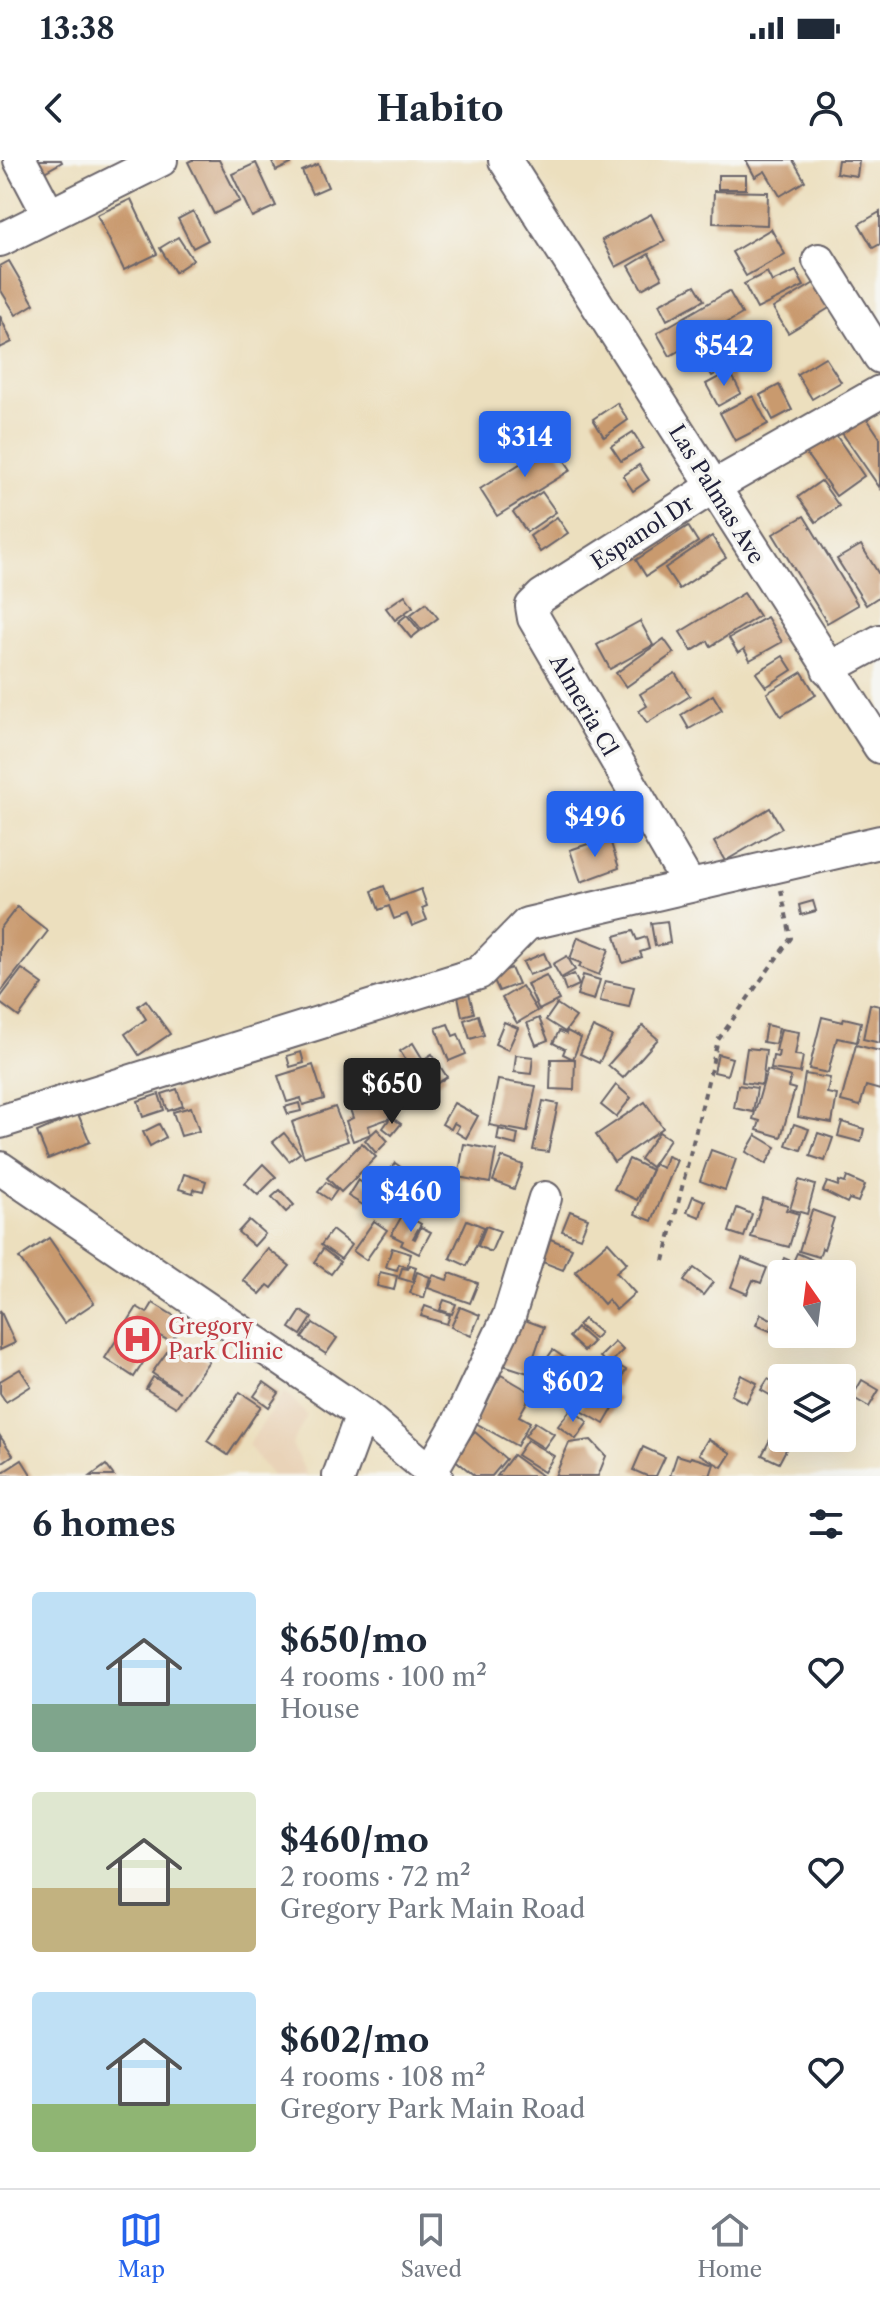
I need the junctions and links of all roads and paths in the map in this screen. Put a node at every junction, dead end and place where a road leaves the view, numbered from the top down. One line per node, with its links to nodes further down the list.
1 (20, 160): 4 (street)
2 (161, 160): 4 (street)
3 (505, 160): 9 (street, Las Palmas Ave)
4 (49, 215): 5 (street)
5 (0, 240)
6 (819, 260): 7 (street)
7 (880, 357)
8 (880, 392): 9 (street, Espanol Dr)
9 (713, 487): 10 (street, Espanol Dr); 12 (street, Las Palmas Ave)
10 (532, 606): 16 (street, Almeria Cl)
11 (880, 641): 12 (street)
12 (828, 669): 13 (street, Las Palmas Ave)
13 (880, 747)
14 (880, 842): 15 (street)
15 (776, 867): 16 (street); 20 (path)
16 (689, 885): 17 (street)
17 (0, 1122)
18 (0, 1168): 21 (street)
19 (545, 1198): 22 (street)
20 (664, 1261)
21 (362, 1414): 22 (street); 23 (street)
22 (433, 1474)
23 (339, 1476)

